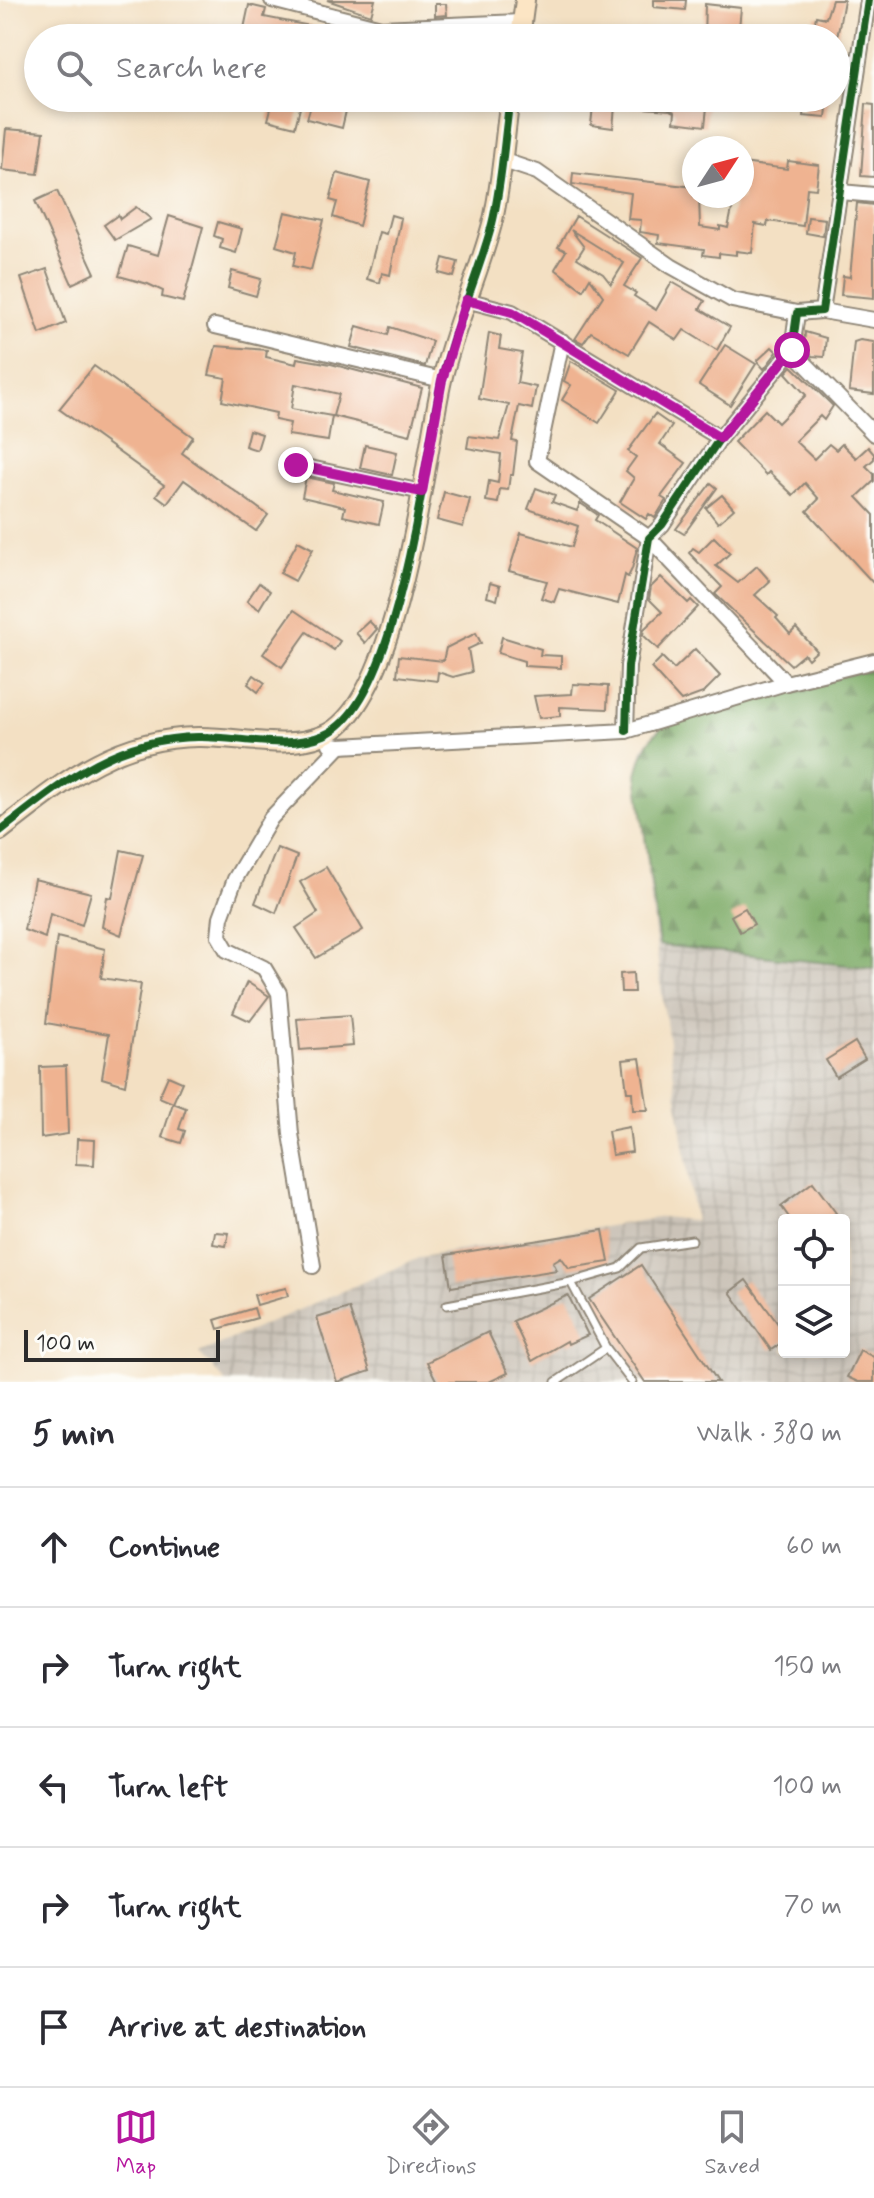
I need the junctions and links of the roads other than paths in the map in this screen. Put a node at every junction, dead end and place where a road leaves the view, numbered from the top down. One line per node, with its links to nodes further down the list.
1 (272, 0): 4 (street)
2 (525, 0): 5 (street)
3 (868, 0): 7 (street)
4 (365, 24)
5 (522, 24)
6 (850, 62): 7 (street)
7 (858, 62): 10 (street)
8 (508, 112): 9 (street)
9 (501, 160): 12 (street); 14 (street)
10 (841, 192): 11 (street); 13 (street)
11 (874, 195)
12 (466, 300): 17 (street); 19 (street)
13 (822, 311): 14 (street); 15 (street)
14 (797, 313): 18 (street)
15 (874, 320)
16 (215, 326): 19 (street)
17 (562, 341): 21 (street); 24 (street)
18 (792, 350): 20 (street); 21 (street)
19 (442, 380): 23 (street)
20 (874, 434)
21 (720, 438): 24 (street)
22 (296, 465): 23 (street)
23 (422, 492): 28 (street)
24 (649, 538): 26 (street); 27 (street)
25 (874, 661): 26 (street)
26 (786, 683): 27 (street)
27 (626, 731): 29 (street)
28 (315, 739): 29 (street); 30 (street)
29 (340, 746): 32 (street)
30 (0, 831)
31 (692, 1240): 33 (lane)
32 (313, 1266)
33 (571, 1282): 34 (lane); 35 (lane)
34 (447, 1305)
35 (606, 1348): 36 (lane); 37 (lane)
36 (556, 1382)
37 (632, 1382)

